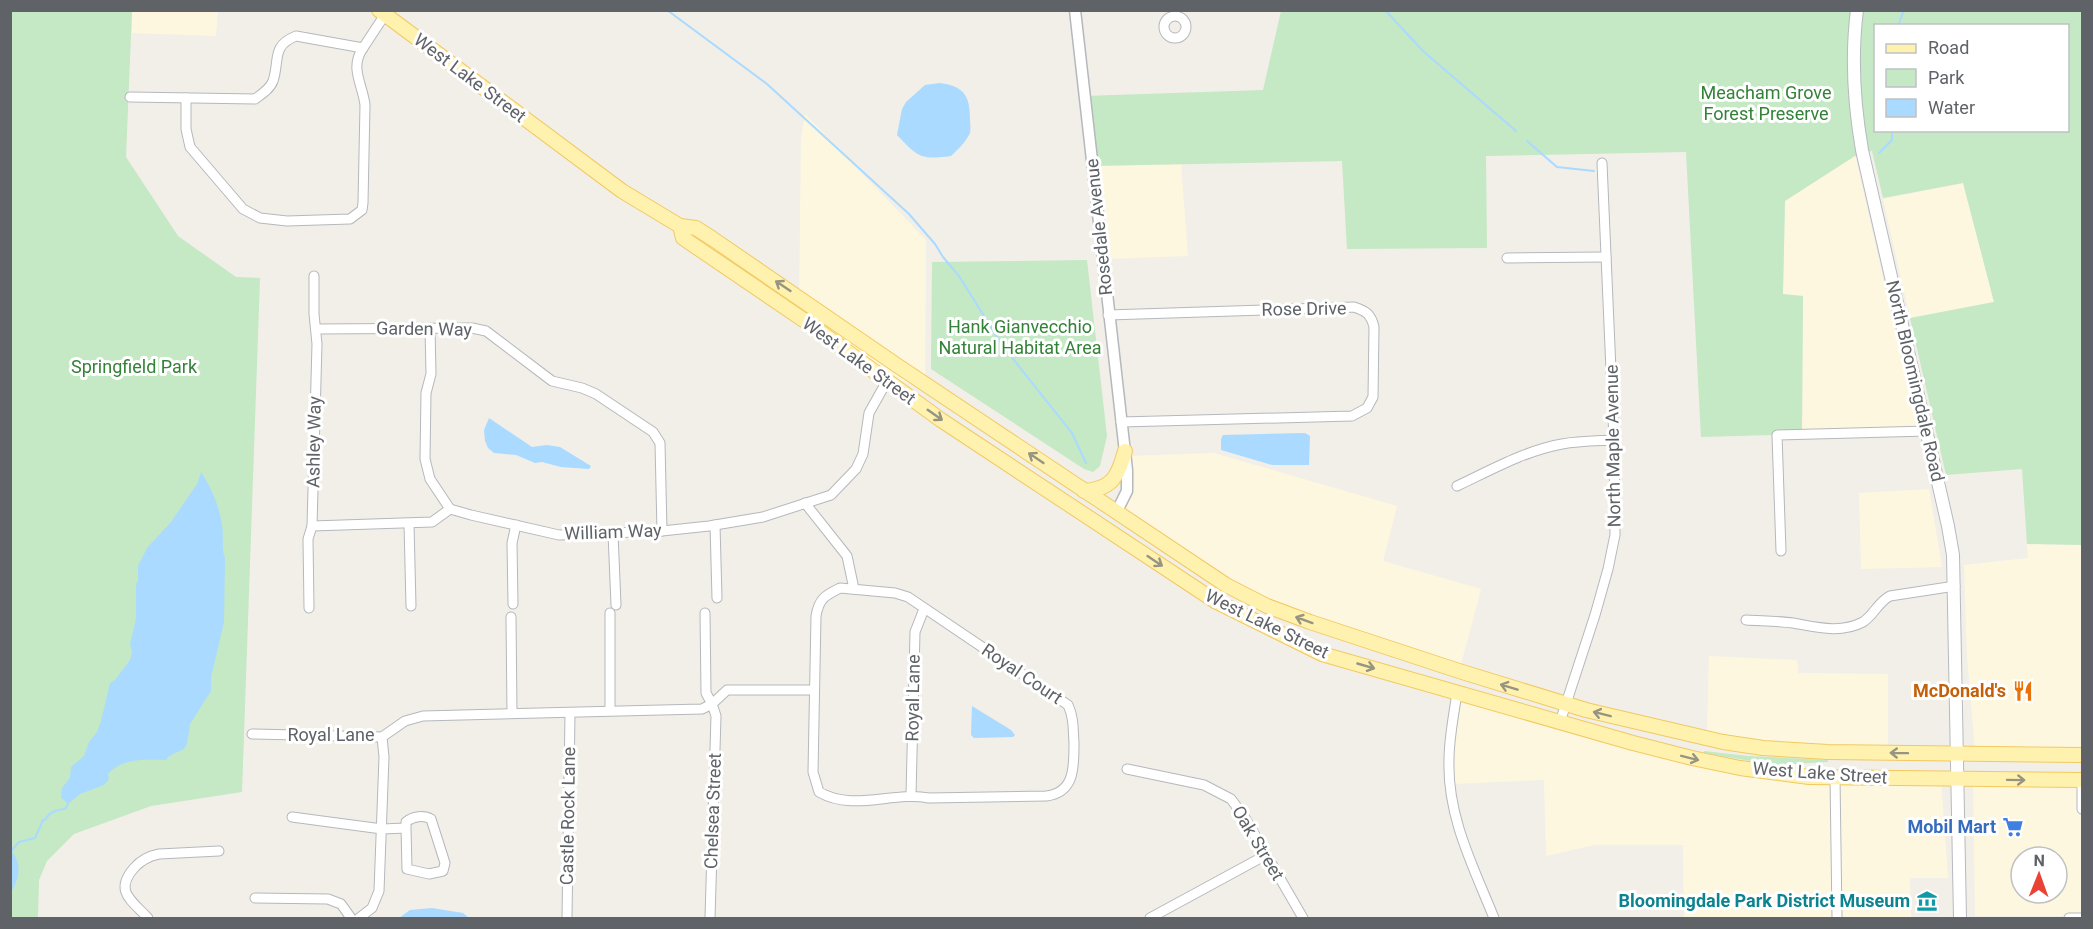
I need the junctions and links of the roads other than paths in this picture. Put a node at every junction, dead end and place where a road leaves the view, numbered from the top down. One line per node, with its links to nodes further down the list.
1 (1075, 10): 14 (street, Rosedale Avenue)
2 (1188, 10): 5 (street)
3 (1857, 10): 19 (main road, North Bloomingdale Road)
4 (384, 12): 6 (street); 10 (main road, West Lake Street)
5 (1185, 21)
6 (363, 48): 8 (street); 8 (street)
7 (130, 97): 8 (street)
8 (186, 98)
9 (1602, 163): 11 (street, North Maple Avenue)
10 (680, 226): 17 (main road, West Lake Street); 23 (main road, West Lake Street, one-way to 10)
11 (1606, 256): 12 (street); 20 (street, North Maple Avenue)
12 (1507, 258)
13 (314, 276): 16 (street, Ashley Way)
14 (1108, 315): 18 (street, Rosedale Avenue); 18 (street, Rose Drive)
15 (430, 328): 16 (street, Garden Way); 25 (street); 32 (street, Garden Way)
16 (316, 329): 30 (street, Ashley Way)
17 (887, 381): 24 (street, William Way); 31 (main road, West Lake Street, one-way to 31)
18 (1120, 422): 21 (street, Rosedale Avenue)
19 (1927, 431): 34 (street); 35 (main road, North Bloomingdale Road)
20 (1614, 440): 22 (street); 48 (street, North Maple Avenue)
21 (1125, 451): 23 (main road); 26 (street, Rosedale Avenue)
22 (1457, 486)
23 (1084, 491): 26 (main road, West Lake Street)
24 (805, 503): 29 (street, William Way); 36 (street)
25 (450, 509): 27 (street); 28 (street, William Way)
26 (1116, 513): 31 (main road); 48 (main road, West Lake Street, one-way to 26)
27 (409, 524): 30 (street); 39 (street)
28 (516, 525): 33 (street, William Way); 38 (street)
29 (715, 525): 32 (street, William Way); 37 (street)
30 (312, 526): 40 (street, Ashley Way)
31 (1107, 528): 46 (main road, West Lake Street, one-way to 46)
32 (662, 531): 33 (street, William Way)
33 (613, 533): 49 (street)
34 (1781, 551)
35 (1954, 586): 44 (street); 55 (main road, North Bloomingdale Road)
36 (854, 588): 41 (street); 45 (street)
37 (717, 598)
38 (513, 604)
39 (411, 606)
40 (309, 608)
41 (924, 609): 61 (street, Royal Lane); 61 (street, Royal Court)
42 (705, 613): 47 (street)
43 (511, 617): 51 (street)
44 (1746, 620)
45 (814, 690): 47 (street, Royal Lane); 61 (street)
46 (1457, 692): 52 (main road, West Lake Street); 76 (street)
47 (712, 704): 49 (street, Royal Lane); 73 (street, Chelsea Street)
48 (1565, 705): 52 (street, North Maple Avenue); 55 (main road, West Lake Street, one-way to 48)
49 (610, 710): 50 (street, Royal Lane)
50 (570, 712): 51 (street, Royal Lane); 72 (street, Castle Rock Lane)
51 (512, 713): 54 (street, Royal Lane)
52 (1560, 722): 58 (main road, West Lake Street, one-way to 58)
53 (252, 735): 54 (street, Royal Lane)
54 (382, 737): 65 (street)
55 (1957, 754): 56 (main road, West Lake Street); 59 (main road, North Bloomingdale Road)
56 (2082, 755)
57 (1127, 769): 67 (street, Oak Street)
58 (1835, 777): 59 (main road, West Lake Street); 77 (street)
59 (1957, 778): 60 (main road, West Lake Street, one-way to 60); 78 (main road, North Bloomingdale Road)
60 (2082, 780): 62 (street)
61 (911, 795)
62 (2082, 809)
63 (292, 817): 65 (street)
64 (406, 828): 64 (street); 65 (street)
65 (382, 829): 71 (street)
66 (219, 851): 69 (street)
67 (1266, 855): 74 (street); 75 (street, Oak Street)
68 (255, 898): 70 (street)
69 (148, 918)
70 (351, 918)
71 (359, 918)
72 (567, 918)
73 (710, 918)
74 (1150, 918)
75 (1303, 918)
76 (1494, 918)
77 (1837, 918)
78 (1960, 918)
79 (2069, 918): 80 (street)
80 (2082, 918)

